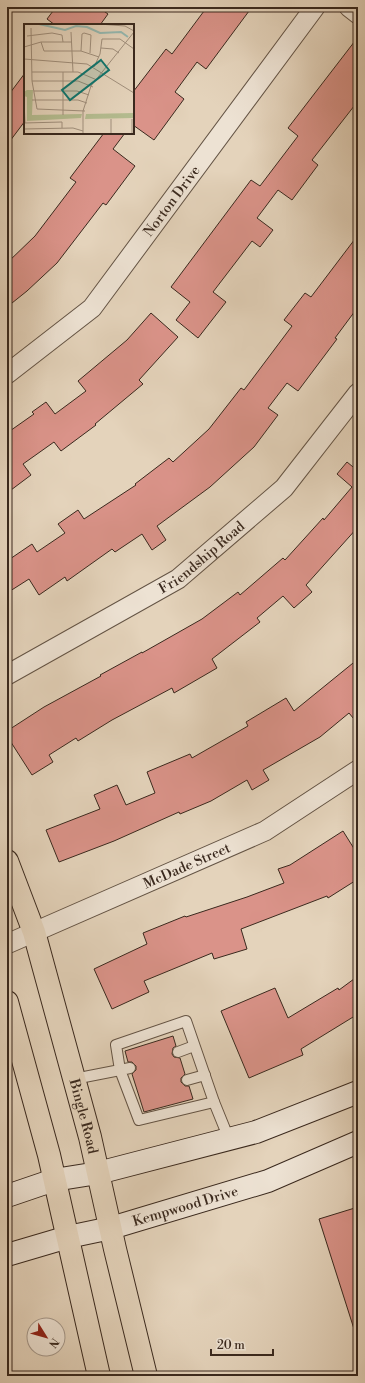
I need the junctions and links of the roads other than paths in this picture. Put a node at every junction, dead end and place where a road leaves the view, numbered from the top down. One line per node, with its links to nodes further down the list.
1 (315, 7): 4 (street, Norton Drive)
2 (349, 7): 3 (street)
3 (358, 14)
4 (7, 374)
5 (358, 393): 6 (street, Friendship Road)
6 (7, 675)
7 (358, 770): 9 (street, McDade Street)
8 (7, 861): 9 (main road, Bingle Road)
9 (34, 932): 10 (street, McDade Street); 16 (main road, Bingle Road)
10 (7, 944)
11 (7, 1002): 23 (main road)
12 (194, 1046): 13 (lane); 14 (lane); 15 (lane)
13 (178, 1052)
14 (125, 1069): 16 (lane); 19 (lane)
15 (205, 1075): 17 (lane); 19 (lane)
16 (74, 1079): 22 (main road, Bingle Road)
17 (187, 1080)
18 (357, 1096): 20 (main road)
19 (214, 1102): 20 (lane)
20 (229, 1139): 22 (main road)
21 (358, 1142): 25 (main road, Kempwood Drive)
22 (98, 1173): 23 (main road); 25 (main road, Bingle Road)
23 (54, 1180): 24 (main road); 26 (main road)
24 (7, 1196)
25 (111, 1228): 26 (main road, Kempwood Drive); 29 (main road, Bingle Road)
26 (68, 1236): 27 (main road, Kempwood Drive); 28 (main road)
27 (7, 1255)
28 (99, 1376)
29 (146, 1376)

